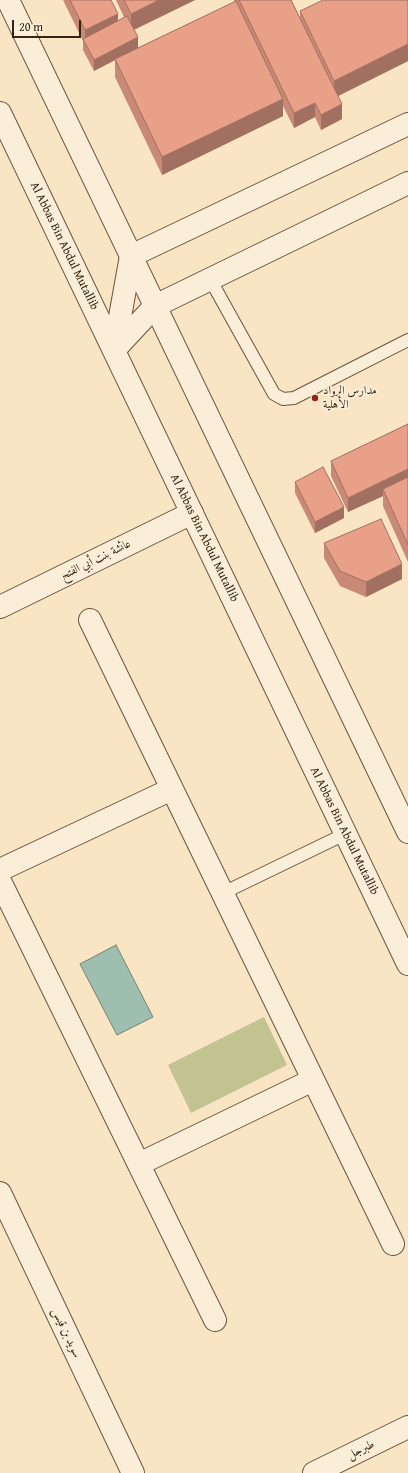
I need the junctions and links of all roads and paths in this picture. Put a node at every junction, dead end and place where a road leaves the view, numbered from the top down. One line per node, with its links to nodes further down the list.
1 (8, 0): 5 (street)
2 (0, 113): 9 (street, Al Abbas Bin Abdul Mutallib)
3 (408, 124): 5 (street)
4 (408, 183): 6 (street)
5 (131, 256): 7 (street); 9 (street)
6 (210, 279): 7 (street); 8 (lane)
7 (156, 306): 9 (street); 14 (street)
8 (408, 340)
9 (114, 350): 10 (street, Al Abbas Bin Abdul Mutallib)
10 (192, 513): 11 (street, عائشة بنت أبي الفتح); 15 (street, Al Abbas Bin Abdul Mutallib)
11 (0, 607)
12 (90, 620): 13 (street)
13 (172, 789): 16 (street); 18 (street)
14 (408, 832)
15 (345, 834): 18 (lane); 19 (street, Al Abbas Bin Abdul Mutallib)
16 (0, 870)
17 (0, 881): 21 (street)
18 (223, 893): 20 (street)
19 (408, 964)
20 (313, 1080): 21 (street); 23 (street)
21 (139, 1164): 24 (street)
22 (0, 1193): 26 (street, سويد بن قيس)
23 (393, 1244)
24 (215, 1320)
25 (408, 1426): 27 (street, طبرجل)
26 (133, 1473)
27 (314, 1473)

